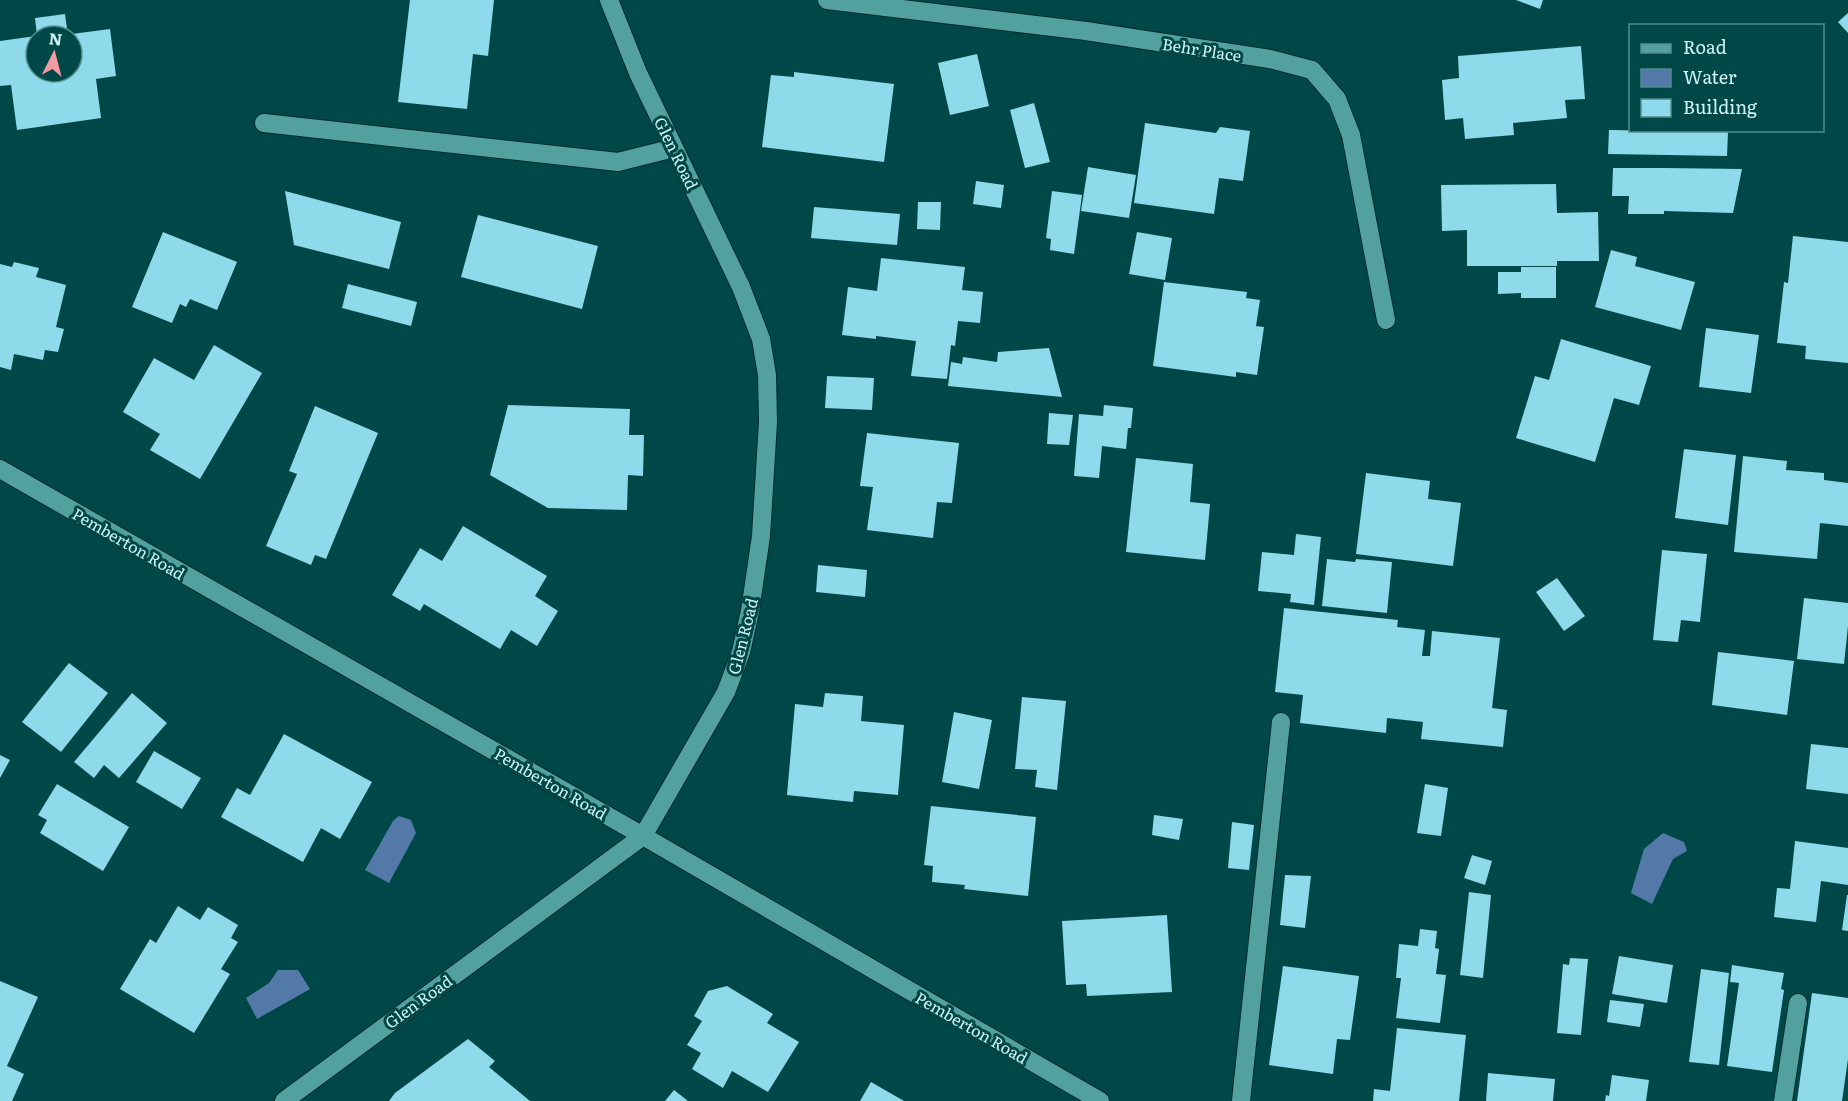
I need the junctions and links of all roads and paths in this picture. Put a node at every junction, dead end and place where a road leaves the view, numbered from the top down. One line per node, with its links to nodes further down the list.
1 (609, 0): 4 (street, Glen Road)
2 (827, 0): 5 (street, Behr Place)
3 (264, 123): 4 (street)
4 (674, 147): 8 (street, Glen Road)
5 (1386, 320)
6 (0, 469): 8 (street, Pemberton Road)
7 (1281, 722): 12 (street)
8 (643, 836): 10 (street, Glen Road); 11 (street, Pemberton Road)
9 (1798, 1003): 13 (street)
10 (284, 1101)
11 (1100, 1101)
12 (1241, 1101)
13 (1782, 1101)

